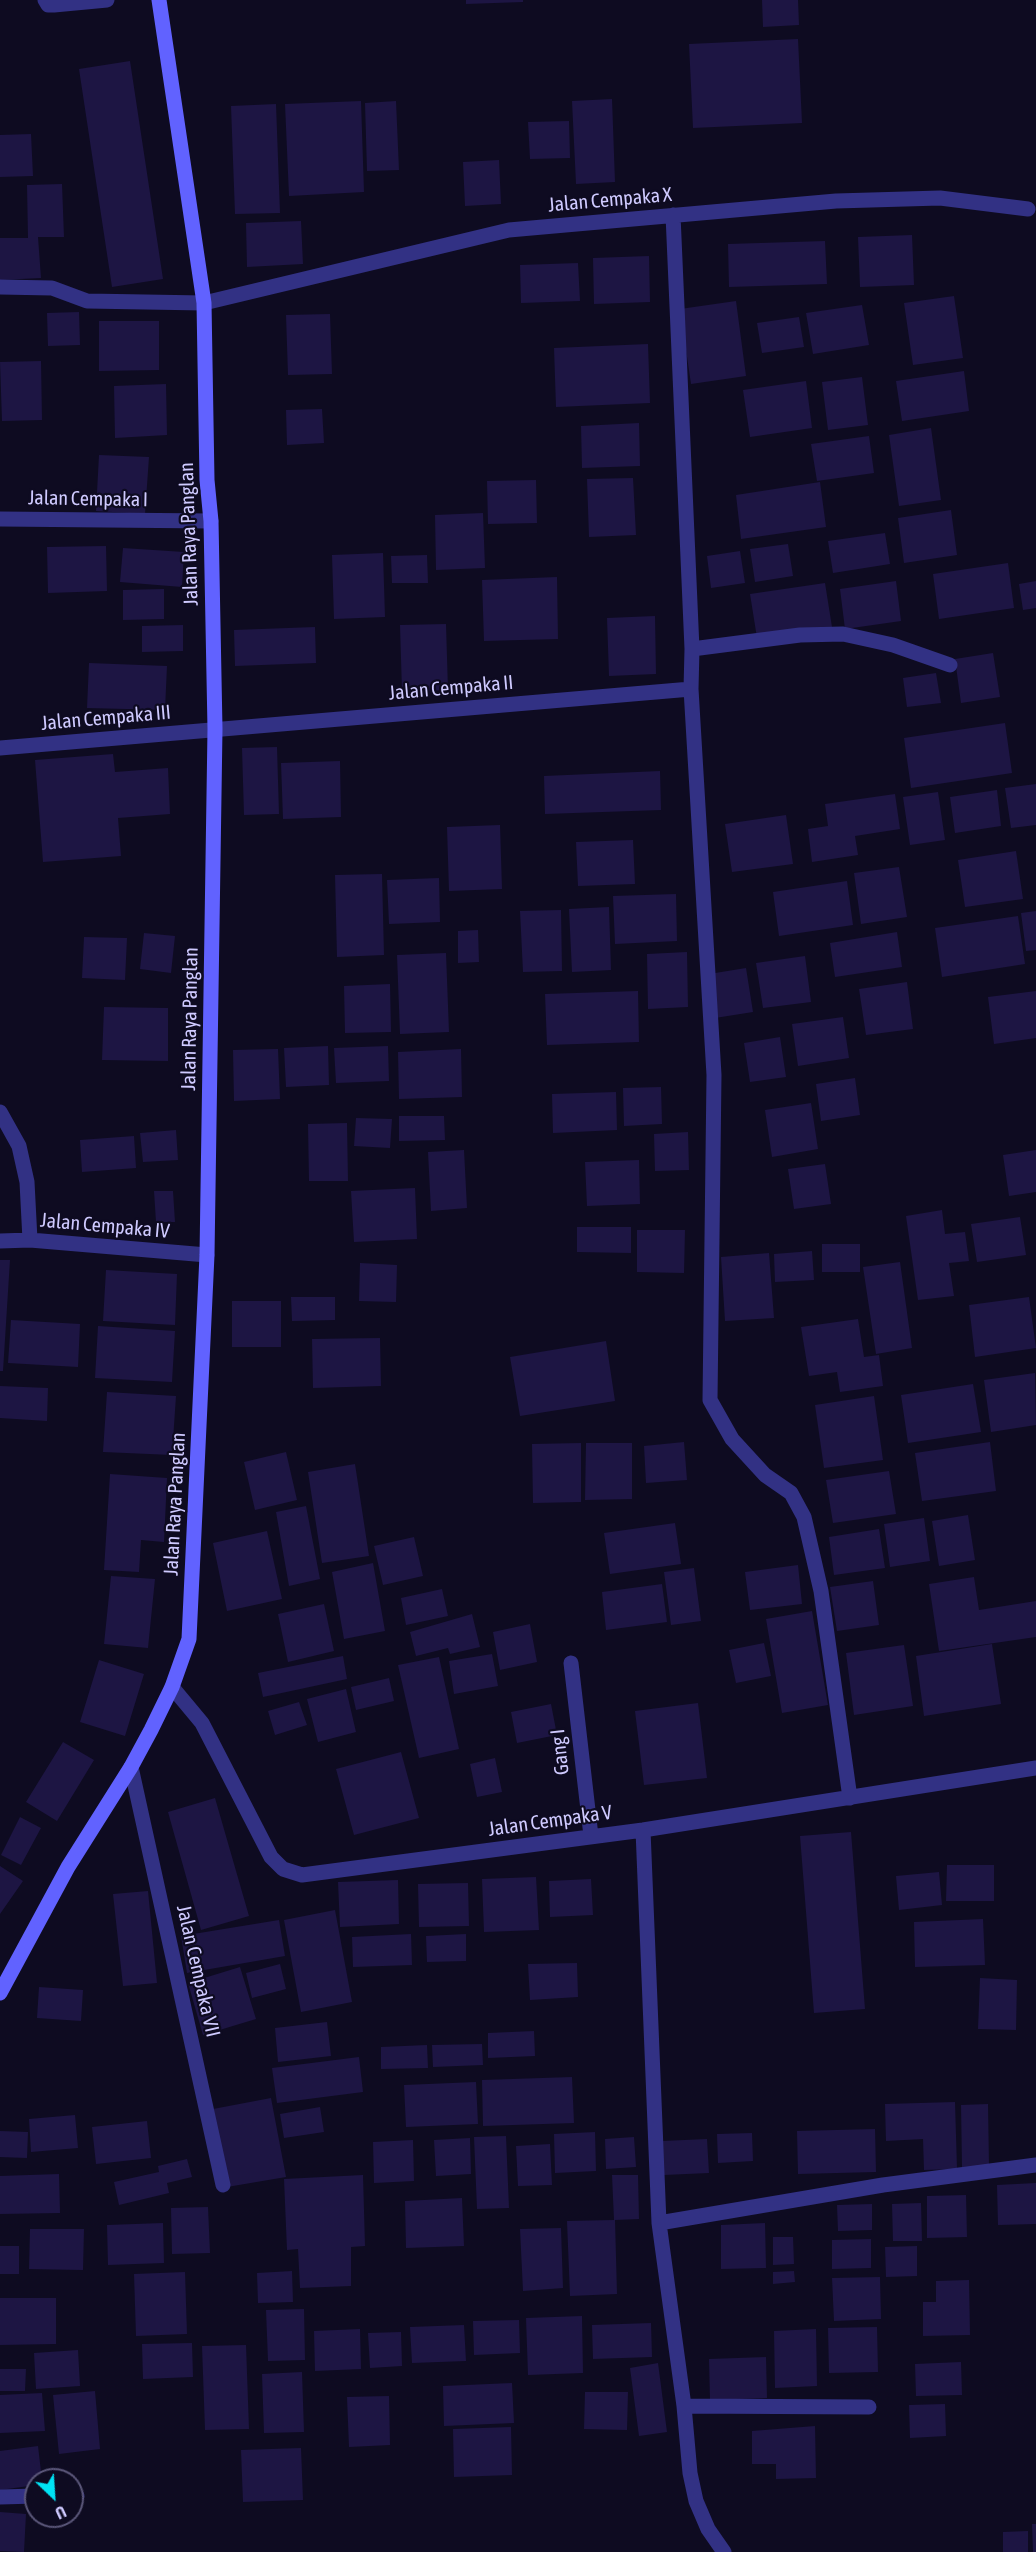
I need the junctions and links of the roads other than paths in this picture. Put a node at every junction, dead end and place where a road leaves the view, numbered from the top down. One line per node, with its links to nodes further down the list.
1 (107, 0): 3 (street)
2 (159, 0): 7 (street, Jalan Raya Panglan)
3 (49, 3)
4 (1028, 209): 5 (street, Jalan Cempaka X)
5 (673, 215): 7 (street, Jalan Cempaka X); 10 (street)
6 (0, 287): 7 (street, Jalan Cempaka X)
7 (204, 303): 9 (street, Jalan Raya Panglan)
8 (1, 519): 9 (street, Jalan Cempaka I)
9 (211, 521): 13 (street, Jalan Raya Panglan)
10 (692, 649): 11 (street); 12 (street)
11 (950, 665)
12 (691, 689): 13 (street, Jalan Cempaka II); 23 (street)
13 (215, 729): 14 (street, Jalan Cempaka III); 18 (street, Jalan Raya Panglan)
14 (0, 748)
15 (0, 1112): 16 (street)
16 (30, 1240): 17 (street, Jalan Cempaka IV); 18 (street, Jalan Cempaka IV)
17 (0, 1241)
18 (207, 1255): 20 (street, Jalan Raya Panglan)
19 (572, 1662): 25 (street, Gang I)
20 (172, 1687): 21 (street, Jalan Raya Panglan); 25 (street, Jalan Cempaka V)
21 (131, 1767): 26 (street, Jalan Raya Panglan); 28 (street, Jalan Cempaka VII)
22 (1036, 1768): 23 (street, Jalan Cempaka V)
23 (850, 1798): 24 (street, Jalan Cempaka V)
24 (643, 1830): 25 (street, Jalan Cempaka V); 29 (street)
25 (591, 1836)
26 (0, 1993)
27 (1036, 2165): 29 (street)
28 (224, 2185)
29 (659, 2223): 30 (street)
30 (684, 2406): 31 (street); 34 (street)
31 (869, 2407)
32 (24, 2496): 33 (street)
33 (0, 2497)
34 (724, 2552)

